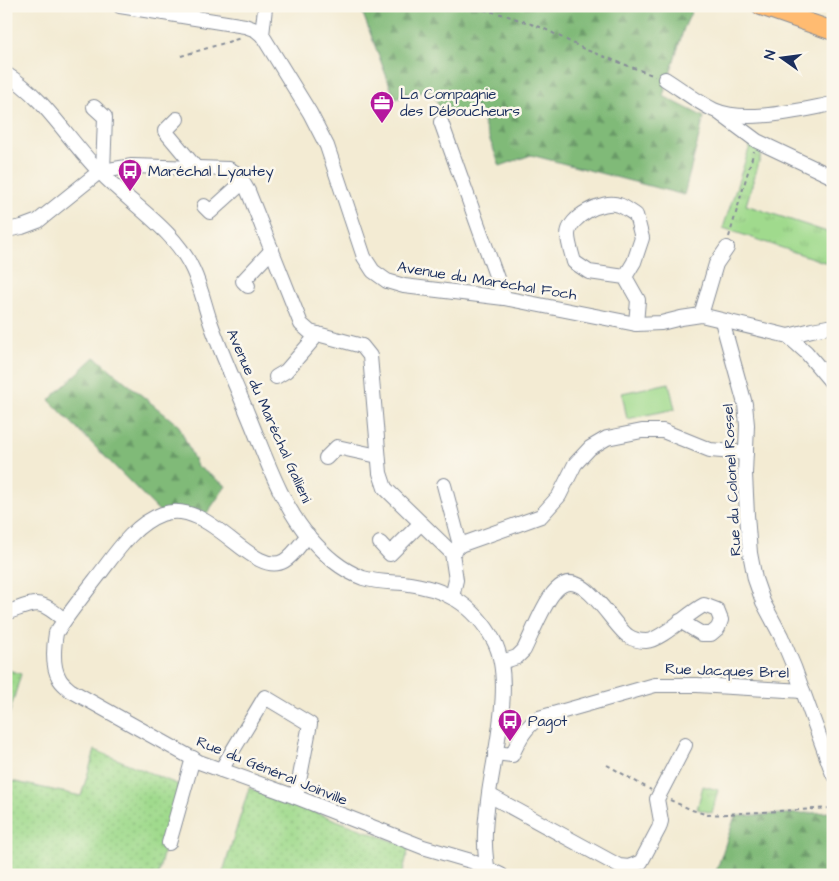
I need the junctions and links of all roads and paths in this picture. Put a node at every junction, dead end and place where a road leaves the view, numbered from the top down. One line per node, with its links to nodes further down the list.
1 (120, 6): 6 (street)
2 (468, 6): 9 (path)
3 (761, 6): 5 (main road)
4 (265, 8): 6 (street)
5 (833, 31)
6 (259, 34): 7 (path); 26 (street, Avenue du Maréchal Foch)
7 (181, 56)
8 (6, 74): 17 (street, Avenue du Maréchal Gallieni)
9 (665, 79): 12 (street)
10 (833, 104): 12 (street)
11 (94, 107): 17 (street)
12 (715, 110): 15 (street)
13 (177, 119): 16 (street)
14 (442, 122): 26 (street)
15 (757, 141): 18 (street); 22 (path)
16 (196, 168): 17 (street); 19 (street)
17 (101, 172): 21 (street); 40 (street, Avenue du Maréchal Gallieni)
18 (833, 177)
19 (243, 182): 20 (street); 23 (street)
20 (204, 206)
21 (6, 230)
22 (727, 248): 27 (street)
23 (272, 250): 25 (street); 31 (street)
24 (625, 277): 24 (street); 29 (street)
25 (248, 286)
26 (504, 298): 29 (street, Avenue du Maréchal Foch)
27 (701, 316): 28 (street, Avenue du Maréchal Foch); 29 (street, Avenue du Maréchal Foch)
28 (722, 321): 32 (street, Avenue du Maréchal Foch); 35 (street, Rue du Colonel Rossel)
29 (636, 324)
30 (833, 326): 32 (street)
31 (318, 334): 33 (street); 36 (street)
32 (788, 336): 34 (street, Avenue du Maréchal Foch)
33 (276, 377)
34 (833, 384)
35 (746, 453): 42 (street); 48 (street, Rue du Colonel Rossel)
36 (378, 456): 37 (street); 39 (street)
37 (326, 458)
38 (444, 485): 42 (street)
39 (421, 523): 41 (street); 42 (street)
40 (308, 535): 43 (street, Avenue du Maréchal Gallieni); 45 (street, Rue du Général Joinville)
41 (380, 543)
42 (456, 549): 43 (street)
43 (452, 597): 47 (street, Avenue du Maréchal Gallieni)
44 (6, 613): 45 (street)
45 (64, 620): 52 (street, Rue du Général Joinville)
46 (680, 620): 47 (street)
47 (502, 662): 51 (street, Avenue du Maréchal Gallieni)
48 (803, 691): 49 (street, Rue du Colonel Rossel); 51 (street, Rue Jacques Brel)
49 (827, 742): 55 (street, Rue du Colonel Rossel)
50 (685, 745): 57 (street)
51 (495, 753): 56 (street, Avenue du Maréchal Gallieni)
52 (193, 758): 54 (street, Rue du Général Joinville); 60 (street)
53 (607, 765): 57 (path)
54 (221, 770): 58 (street, Rue du Général Joinville); 58 (street)
55 (833, 774)
56 (489, 795): 57 (street); 61 (street, Avenue du Maréchal Gallieni)
57 (660, 795): 59 (path)
58 (296, 797): 61 (street, Rue du Général Joinville)
59 (833, 808)
60 (170, 844)
61 (488, 871): 62 (street, Rue du Général Joinville)
62 (501, 875)

